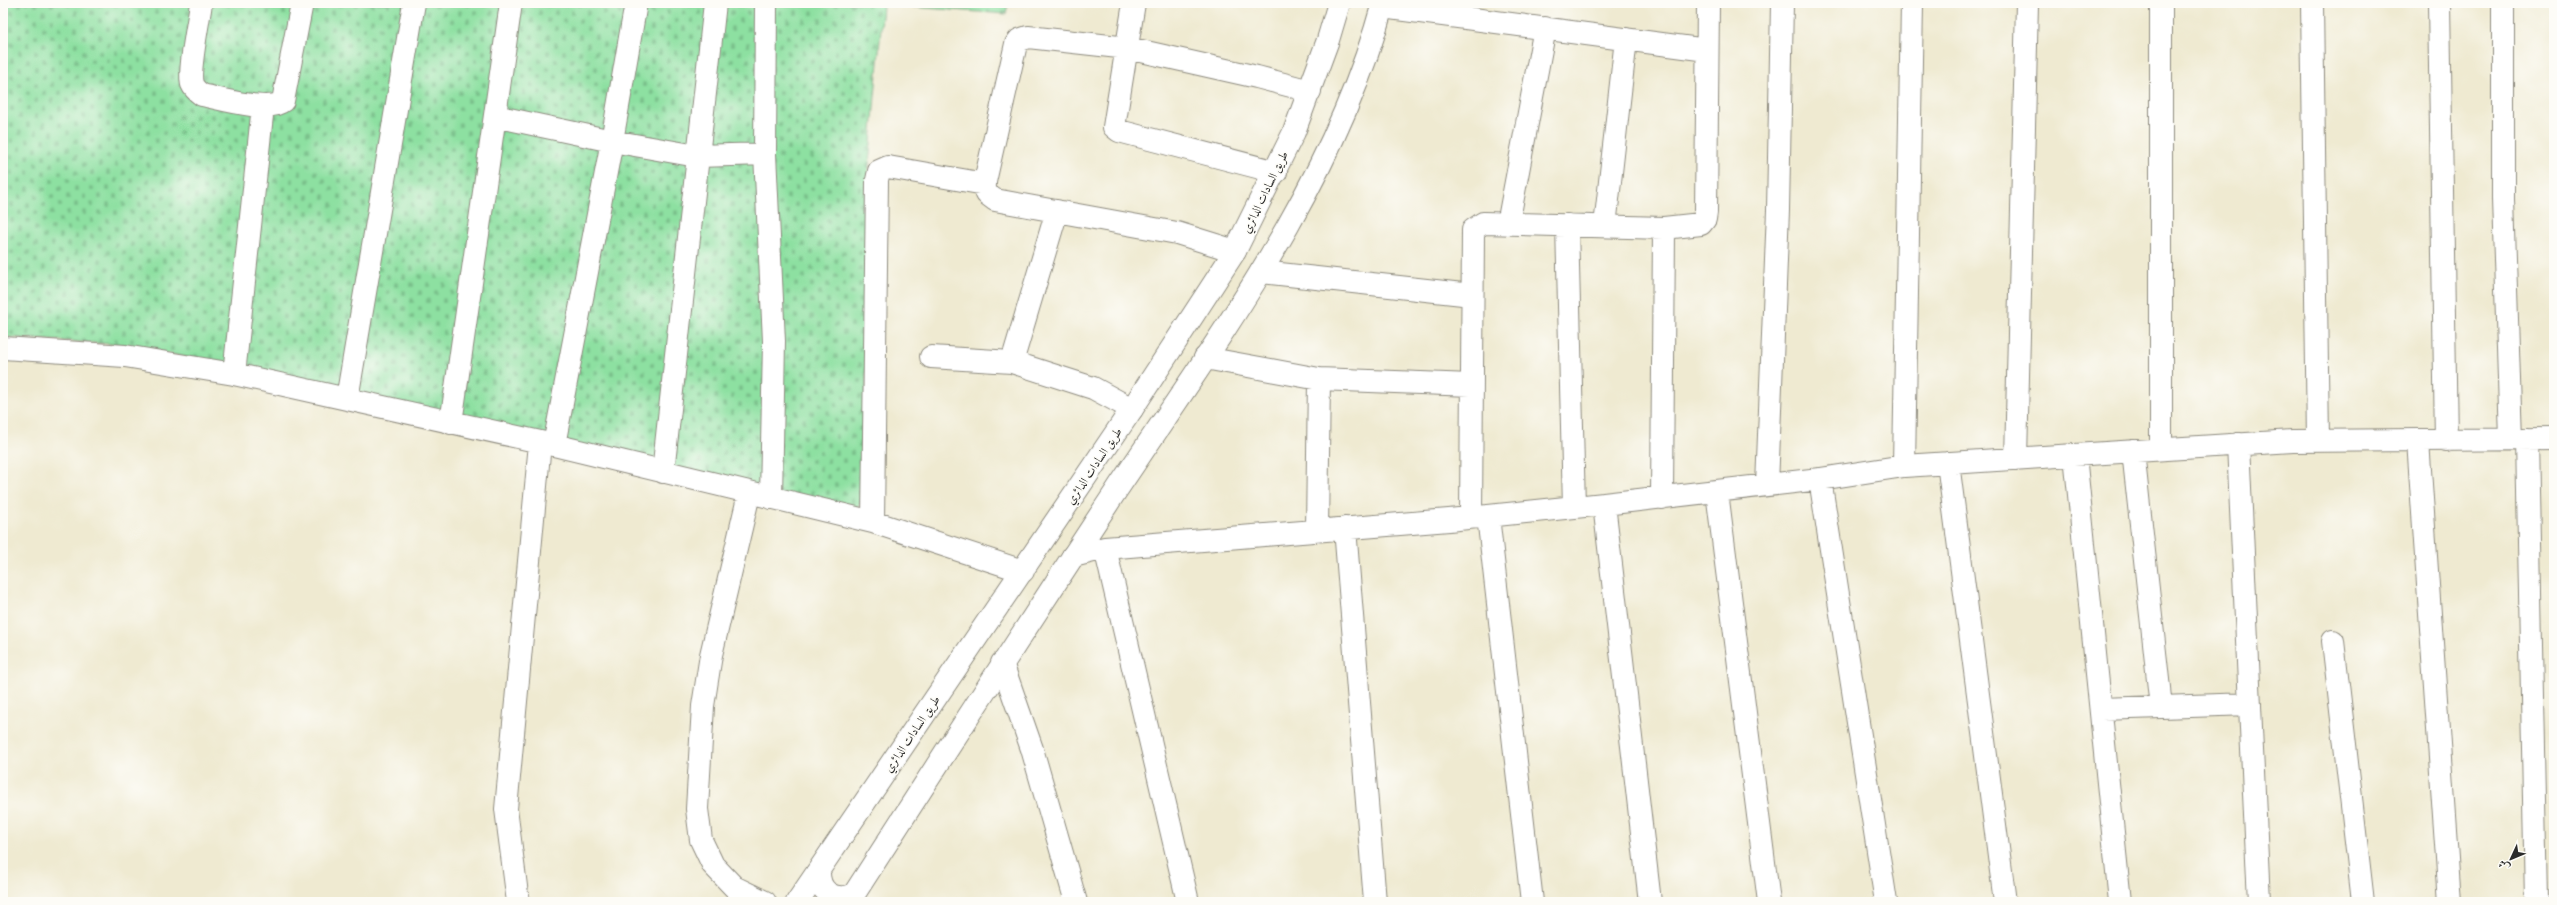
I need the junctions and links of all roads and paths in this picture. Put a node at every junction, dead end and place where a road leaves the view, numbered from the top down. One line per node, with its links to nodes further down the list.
1 (201, 3): 24 (main road)
2 (302, 3): 24 (main road)
3 (414, 3): 46 (main road)
4 (511, 3): 25 (main road)
5 (636, 3): 26 (main road)
6 (715, 3): 28 (main road)
7 (766, 3): 27 (main road)
8 (1134, 3): 21 (main road)
9 (1339, 3): 23 (main road, طريق السادات الدائري)
10 (1708, 3): 22 (main road)
11 (1782, 3): 64 (main road)
12 (1912, 3): 61 (main road)
13 (2027, 3): 59 (main road)
14 (2161, 3): 56 (main road)
15 (2312, 3): 51 (main road)
16 (2439, 3): 53 (main road)
17 (2503, 3): 49 (main road)
18 (1382, 5): 19 (main road); 37 (main road)
19 (1545, 28): 20 (main road); 32 (main road)
20 (1626, 39): 22 (main road); 34 (main road)
21 (1128, 48): 23 (main road); 29 (main road); 30 (main road)
22 (1707, 50): 35 (main road)
23 (1310, 91): 29 (main road, طريق السادات الدائري)
24 (263, 106): 43 (main road)
25 (495, 116): 26 (main road); 48 (main road)
26 (612, 142): 28 (main road); 54 (main road)
27 (765, 154): 28 (main road); 67 (main road)
28 (697, 156): 62 (main road)
29 (1276, 172): 36 (main road, طريق السادات الدائري)
30 (984, 184): 31 (main road); 72 (main road)
31 (1057, 211): 36 (main road); 42 (main road)
32 (1508, 224): 33 (main road); 38 (main road)
33 (1567, 225): 34 (main road); 70 (main road)
34 (1605, 226): 35 (main road)
35 (1664, 228): 68 (main road)
36 (1235, 251): 47 (main road, طريق السادات الدائري)
37 (1261, 272): 38 (main road); 41 (main road)
38 (1472, 295): 45 (main road)
39 (3, 348): 43 (main road)
40 (931, 357): 42 (main road)
41 (1205, 358): 44 (main road); 76 (main road)
42 (1012, 362): 47 (main road)
43 (234, 374): 46 (main road)
44 (1319, 379): 45 (main road); 74 (main road)
45 (1472, 385): 71 (main road)
46 (347, 399): 48 (main road)
47 (1132, 409): 77 (main road, طريق السادات الدائري)
48 (451, 423): 54 (main road)
49 (2519, 439): 50 (main road); 53 (main road); 100 (main road)
50 (2554, 439)
51 (2318, 441): 52 (main road); 55 (main road)
52 (2418, 441): 53 (main road); 99 (main road)
53 (2446, 441)
54 (547, 444): 62 (main road); 85 (main road)
55 (2238, 444): 56 (main road); 80 (main road)
56 (2161, 449): 57 (main road)
57 (2133, 451): 58 (main road); 81 (main road)
58 (2075, 455): 59 (main road); 82 (main road)
59 (2016, 459): 60 (main road)
60 (1948, 463): 61 (main road); 95 (main road)
61 (1904, 466): 63 (main road)
62 (663, 472): 66 (main road)
63 (1820, 479): 64 (main road); 94 (main road)
64 (1767, 485): 65 (main road)
65 (1717, 492): 68 (main road); 93 (main road)
66 (749, 494): 67 (main road); 86 (main road)
67 (771, 498): 72 (main road)
68 (1662, 498): 69 (main road)
69 (1604, 504): 70 (main road); 92 (main road)
70 (1574, 507): 71 (main road)
71 (1480, 517): 73 (main road); 91 (main road)
72 (873, 522): 77 (main road)
73 (1345, 528): 74 (main road); 90 (main road)
74 (1317, 530): 75 (main road)
75 (1105, 548): 76 (main road); 89 (main road)
76 (1073, 556): 79 (main road)
77 (1023, 571): 83 (main road, طريق السادات الدائري)
78 (2333, 641): 98 (main road)
79 (1002, 663): 84 (main road); 88 (main road)
80 (2250, 704): 81 (main road); 97 (main road)
81 (2161, 707): 82 (main road)
82 (2101, 709): 96 (main road)
83 (819, 870): 84 (main road); 87 (main road, طريق السادات الدائري)
84 (851, 899)
85 (518, 902)
86 (765, 902)
87 (797, 902)
88 (1076, 902)
89 (1188, 902)
90 (1375, 902)
91 (1532, 902)
92 (1650, 902)
93 (1769, 902)
94 (1886, 902)
95 (2005, 902)
96 (2120, 902)
97 (2259, 902)
98 (2363, 902)
99 (2450, 902)
100 (2536, 902)

